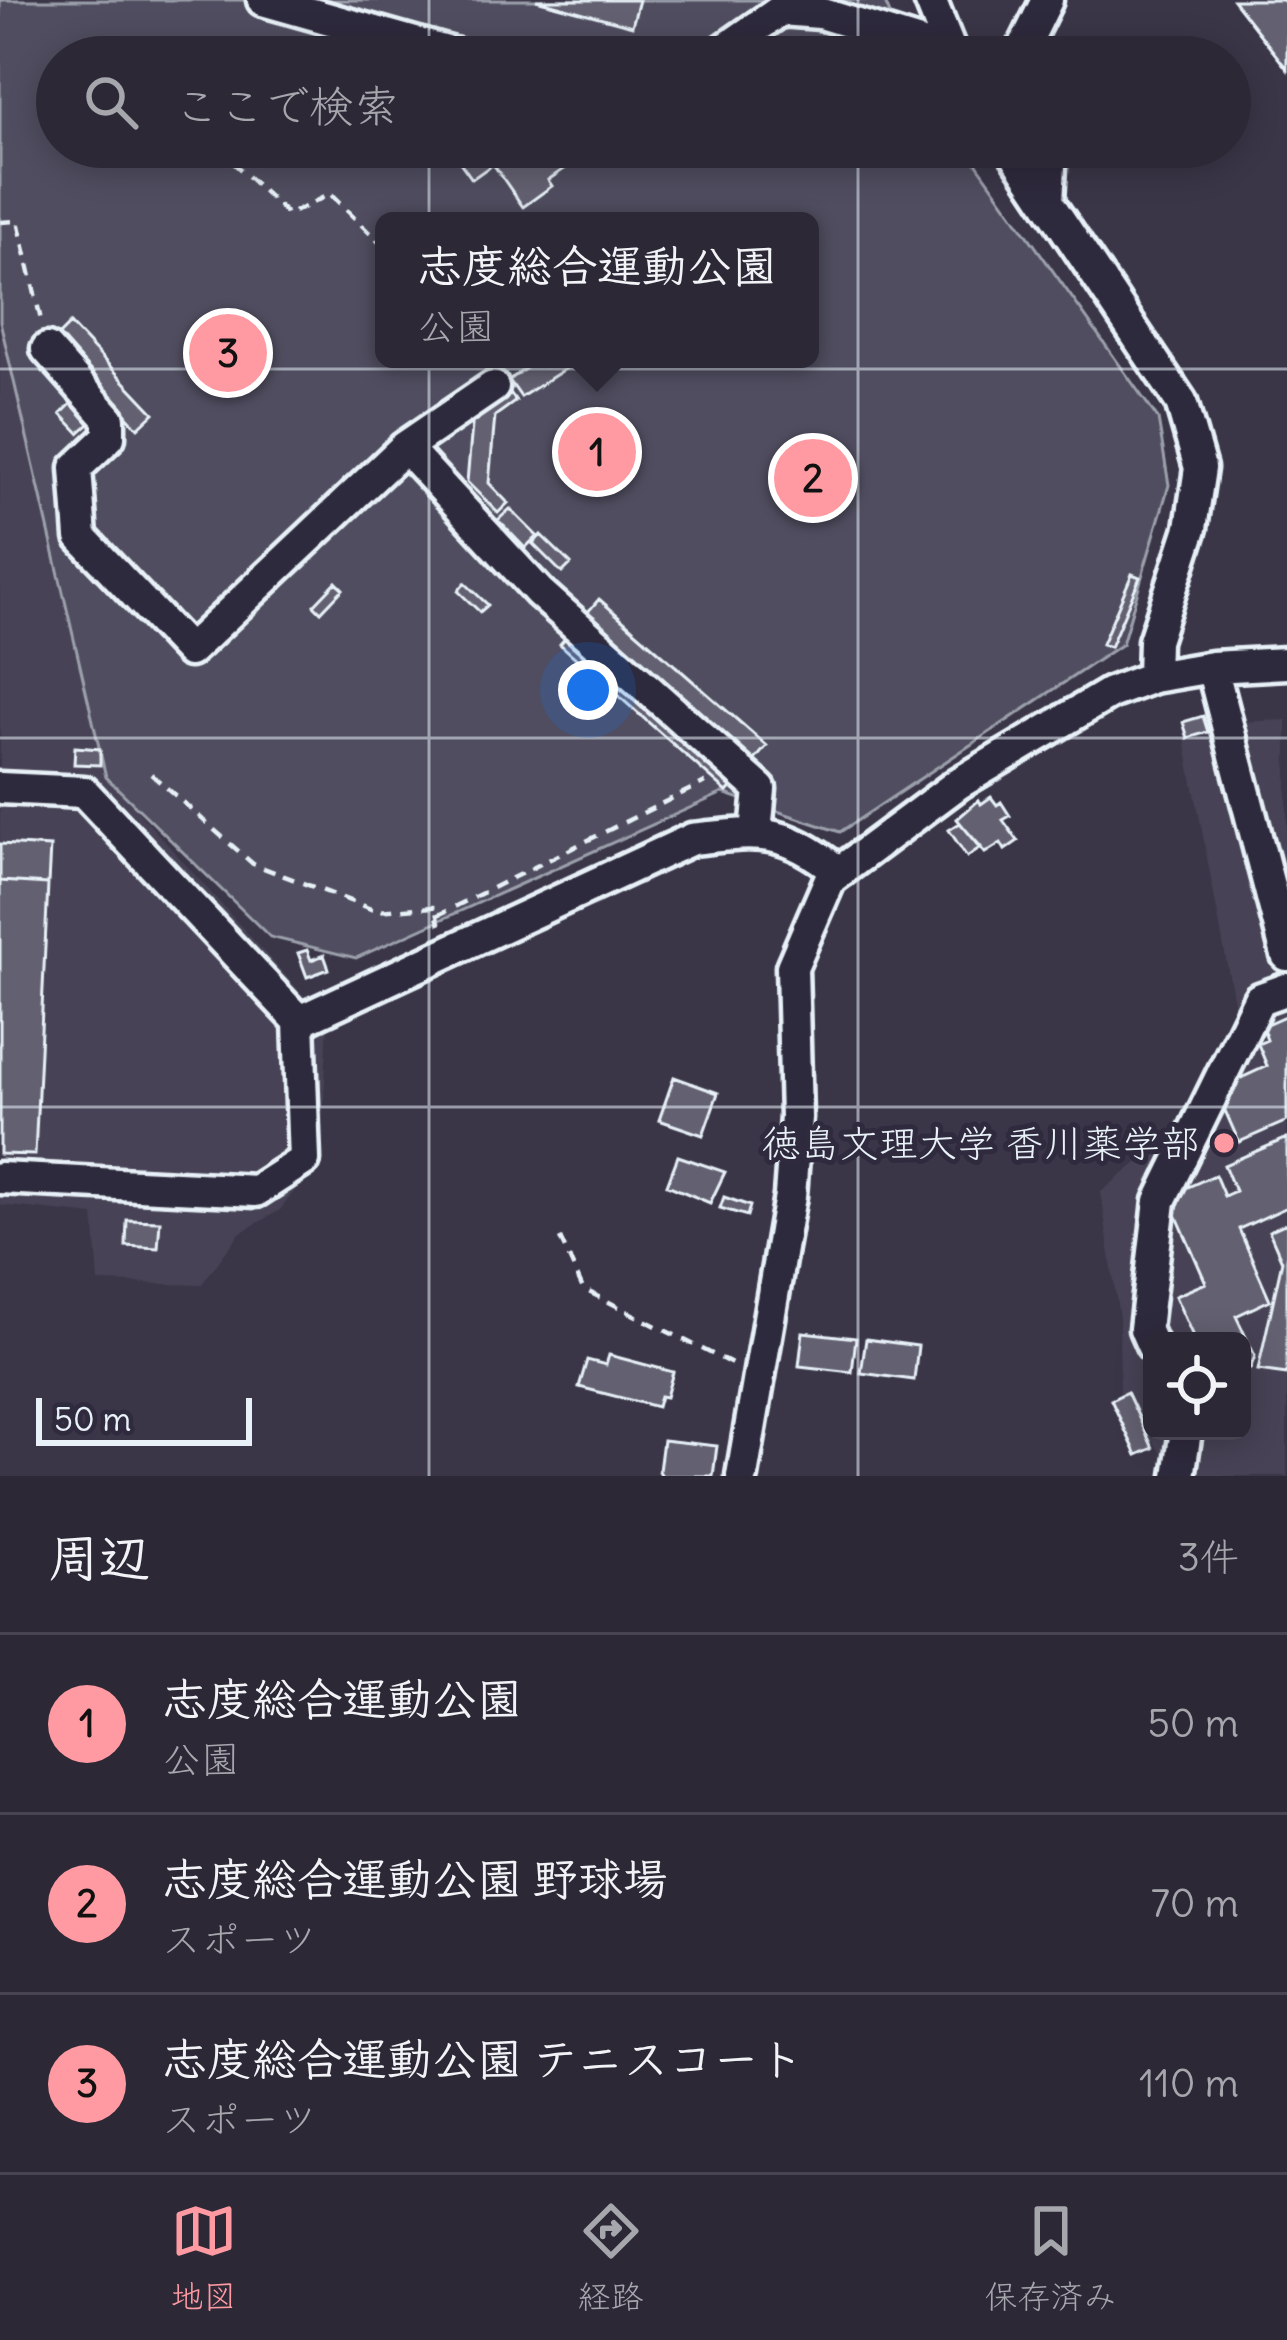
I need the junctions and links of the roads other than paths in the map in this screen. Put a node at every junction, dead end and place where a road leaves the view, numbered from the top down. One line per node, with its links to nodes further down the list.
1 (263, 0): 4 (street)
2 (930, 0): 7 (street)
3 (1047, 0): 8 (street)
4 (390, 36)
5 (744, 36): 6 (street)
6 (891, 36)
7 (944, 36)
8 (1029, 36)
9 (1026, 168): 11 (street)
10 (1050, 168): 11 (street)
11 (1048, 202): 17 (street)
12 (47, 349): 14 (street)
13 (493, 387): 14 (street)
14 (404, 447): 19 (street)
15 (1287, 663): 16 (street)
16 (1213, 667): 17 (street); 21 (street)
17 (1153, 677): 20 (street)
18 (0, 788): 23 (street)
19 (756, 832): 20 (street); 23 (street)
20 (836, 871): 27 (street)
21 (1287, 955)
22 (1287, 989): 25 (street)
23 (299, 1021): 24 (street)
24 (0, 1178)
25 (1146, 1332)
26 (1185, 1440): 28 (street)
27 (742, 1476)
28 (1179, 1476)

